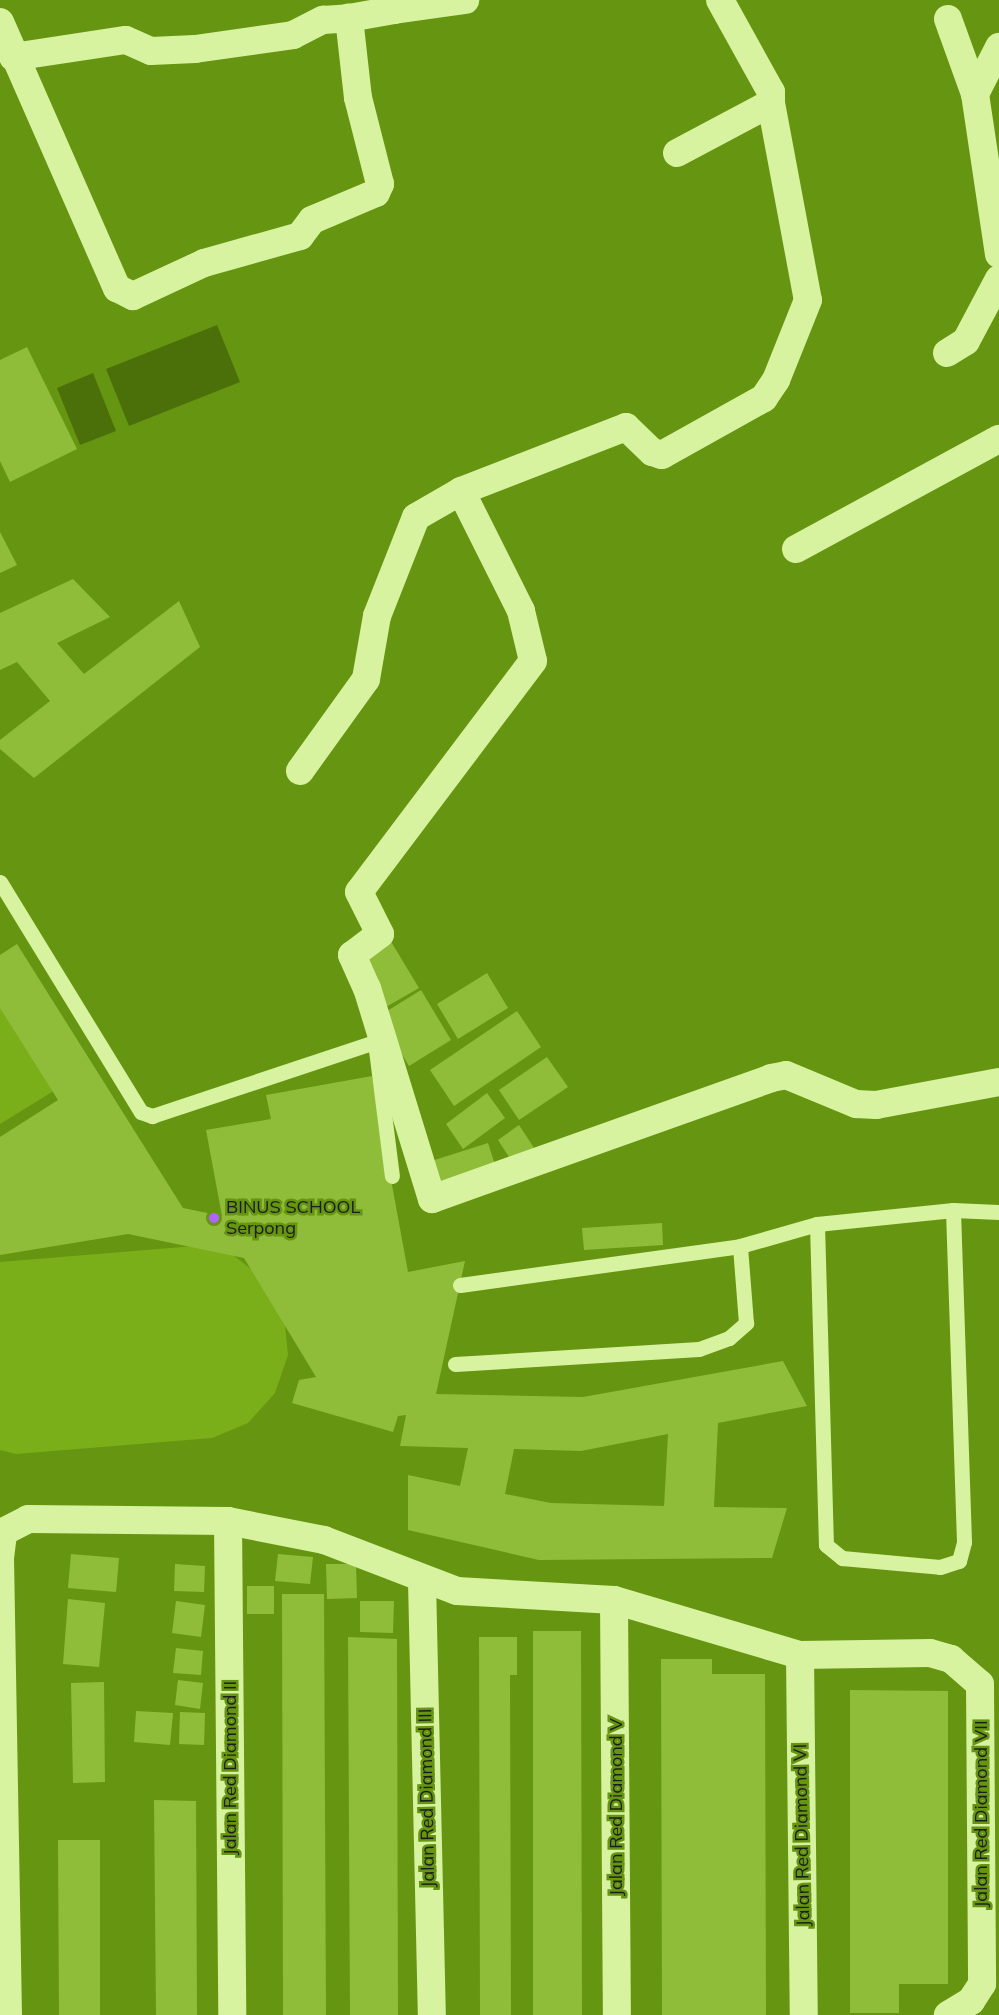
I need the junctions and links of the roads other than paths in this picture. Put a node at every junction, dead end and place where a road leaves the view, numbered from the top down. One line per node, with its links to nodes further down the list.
1 (465, 0): 3 (street)
2 (720, 0): 10 (street)
3 (394, 5): 4 (street)
4 (349, 18): 8 (street); 8 (street)
5 (948, 19): 9 (street)
6 (0, 22): 8 (street)
7 (999, 47): 9 (street)
8 (13, 57)
9 (975, 94): 12 (street)
10 (771, 103): 11 (street); 16 (street)
11 (677, 153)
12 (999, 254)
13 (999, 279): 14 (street)
14 (947, 353)
15 (999, 440): 17 (street)
16 (461, 491): 18 (street); 20 (street)
17 (796, 549)
18 (300, 771)
19 (0, 882): 21 (lane)
20 (999, 1082)
21 (392, 1176)
22 (953, 1210): 23 (lane); 24 (lane); 24 (lane)
23 (997, 1211)
24 (817, 1224): 25 (lane)
25 (740, 1246): 26 (lane); 27 (lane)
26 (460, 1285)
27 (455, 1364)
28 (228, 1521): 29 (street); 30 (street); 34 (street, Jalan Red Diamond II)
29 (1, 1550): 33 (street)
30 (422, 1581): 31 (street); 35 (street, Jalan Red Diamond III)
31 (614, 1600): 32 (street); 36 (street, Jalan Red Diamond V)
32 (800, 1655): 37 (street, Jalan Red Diamond VI); 38 (street, Jalan Red Diamond VII)
33 (8, 2015)
34 (232, 2015)
35 (432, 2015)
36 (617, 2015)
37 (804, 2015)
38 (948, 2015)

